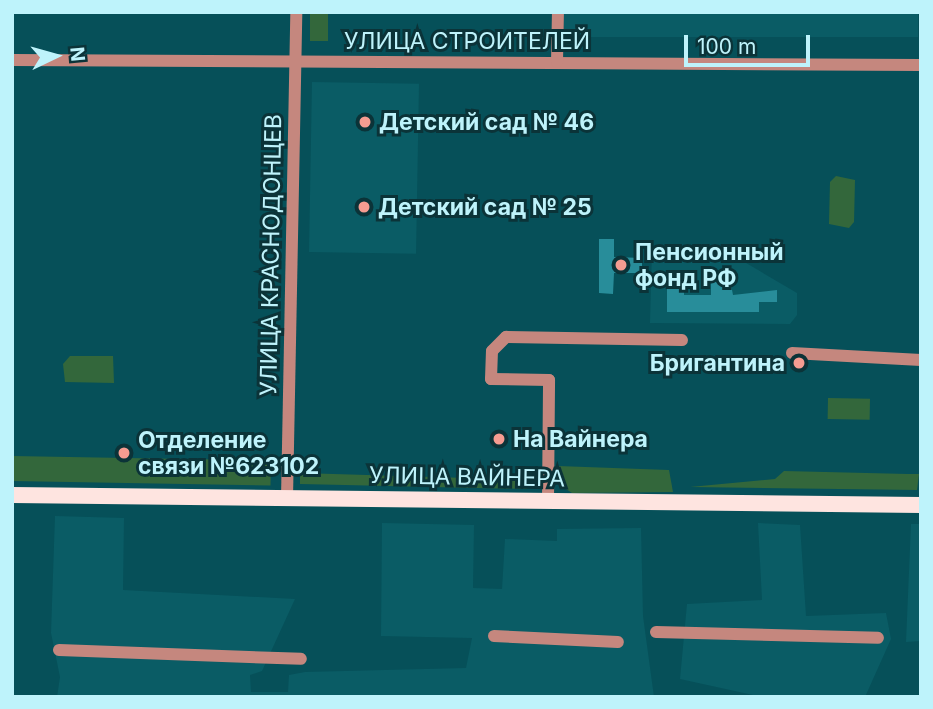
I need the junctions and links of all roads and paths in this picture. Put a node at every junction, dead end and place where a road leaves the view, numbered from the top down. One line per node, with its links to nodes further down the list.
1 (296, 12): 5 (street, УЛИЦА КРАСНОДОНЦЕВ)
2 (560, 12): 3 (street); 6 (street)
3 (563, 48)
4 (12, 60): 5 (street, УЛИЦА СТРОИТЕЛЕЙ)
5 (295, 62): 6 (street, УЛИЦА СТРОИТЕЛЕЙ); 12 (street, УЛИЦА КРАСНОДОНЦЕВ)
6 (557, 62): 7 (street, УЛИЦА СТРОИТЕЛЕЙ)
7 (921, 65)
8 (682, 340): 13 (street)
9 (792, 353): 10 (street)
10 (921, 360)
11 (12, 495): 12 (main road, УЛИЦА ВАЙНЕРА)
12 (287, 498): 13 (main road, УЛИЦА ВАЙНЕРА)
13 (548, 501): 14 (main road, УЛИЦА ВАЙНЕРА)
14 (921, 505)
15 (656, 632): 17 (street)
16 (494, 636): 18 (street)
17 (878, 638)
18 (618, 642)
19 (59, 650): 20 (street)
20 (301, 659)

